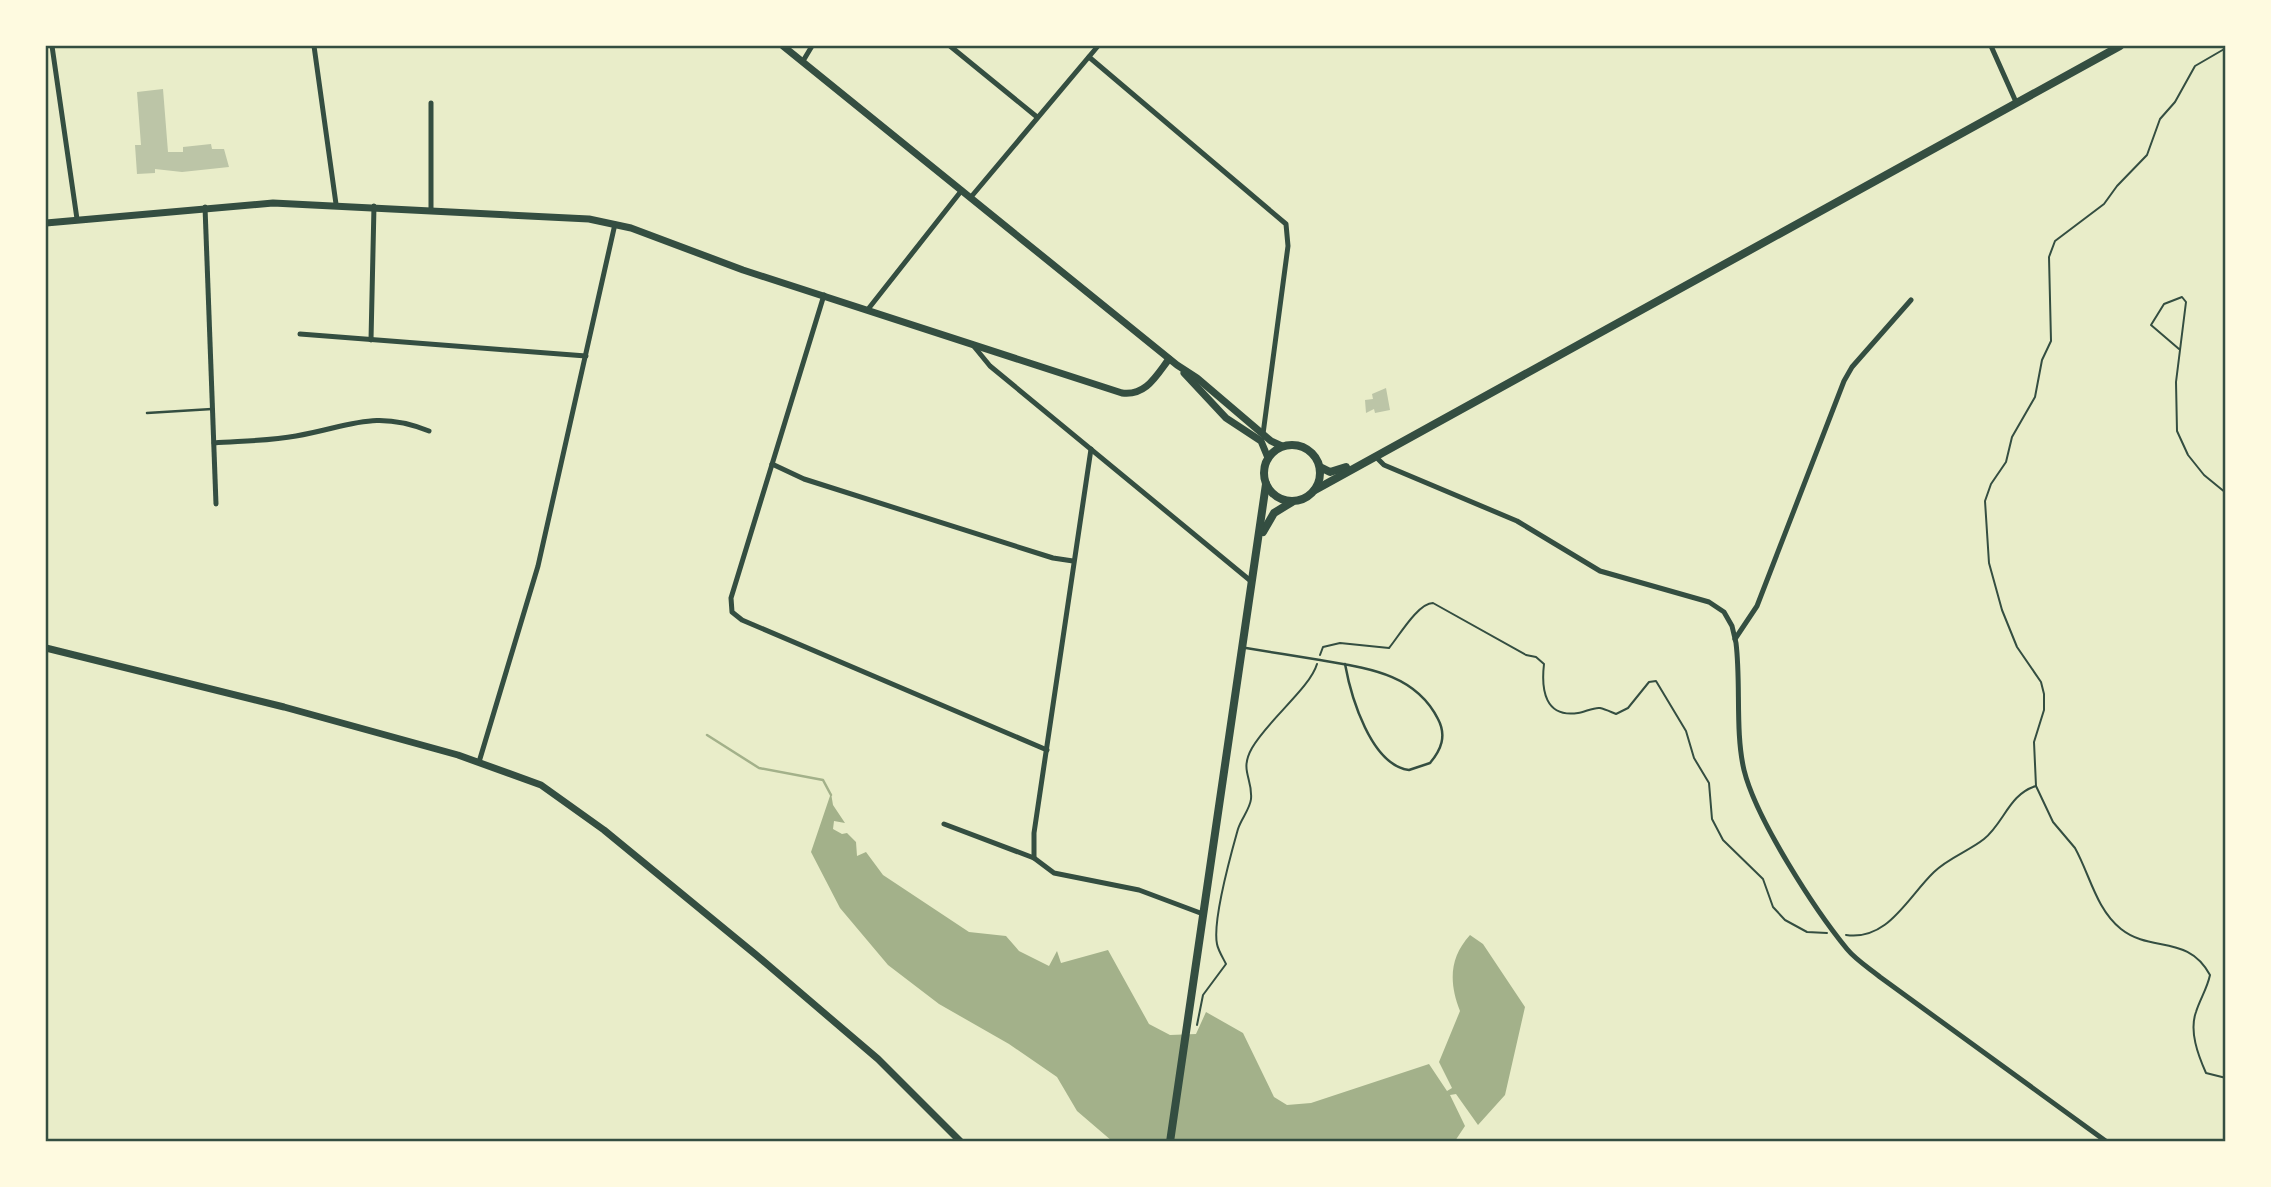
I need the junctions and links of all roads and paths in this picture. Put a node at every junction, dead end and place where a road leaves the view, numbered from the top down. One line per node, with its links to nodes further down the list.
1 (52, 46): 21 (street)
2 (314, 46): 17 (street)
3 (783, 46): 11 (street)
4 (813, 46): 11 (street)
5 (950, 46): 14 (street)
6 (1098, 46): 10 (street)
7 (1991, 46): 12 (street)
8 (2120, 46): 12 (main road)
9 (2225, 48): 60 (path)
10 (1089, 57): 14 (street); 37 (street)
11 (803, 61): 15 (street)
12 (2016, 102): 41 (main road)
13 (431, 103): 20 (street)
14 (1037, 117): 16 (street)
15 (962, 190): 16 (street); 26 (street)
16 (971, 197): 32 (street)
17 (336, 204): 18 (street); 19 (street)
18 (374, 206): 20 (street); 28 (street)
19 (205, 207): 21 (street); 34 (street)
20 (431, 209): 23 (street)
21 (77, 219): 22 (street)
22 (46, 223)
23 (615, 224): 24 (street); 31 (street)
24 (824, 295): 26 (street); 43 (street)
25 (1911, 300): 53 (street)
26 (869, 308): 29 (street)
27 (300, 334): 28 (street)
28 (371, 340): 31 (street)
29 (972, 344): 32 (street); 40 (street)
30 (2179, 349): 30 (path); 47 (path)
31 (586, 356): 59 (street)
32 (1169, 359): 33 (street)
33 (1177, 365): 37 (street); 42 (street)
34 (212, 409): 35 (lane); 38 (street)
35 (147, 413)
36 (429, 431): 38 (street)
37 (1263, 434): 39 (street)
38 (214, 443): 49 (street)
39 (1282, 446): 42 (main road); 44 (main road)
40 (1091, 449): 51 (street); 52 (street)
41 (1375, 456): 44 (main road); 46 (main road); 53 (street)
42 (1268, 458): 45 (main road)
43 (772, 464): 51 (street); 58 (street)
44 (1320, 467): 46 (main road)
45 (1266, 484): 48 (main road); 50 (main road)
46 (1315, 490): 48 (main road)
47 (2225, 492)
48 (1294, 501): 50 (main road)
49 (216, 504)
50 (1256, 548): 52 (main road)
51 (1073, 561): 58 (street)
52 (1252, 582): 55 (main road)
53 (1735, 639): 64 (street)
54 (46, 648): 59 (street)
55 (1242, 648): 56 (lane); 63 (main road)
56 (1319, 660): 57 (lane); 64 (path); 65 (path)
57 (1345, 664): 57 (lane)
58 (1047, 750): 62 (street)
59 (479, 762): 67 (street)
60 (2036, 786): 64 (path); 66 (path)
61 (944, 824): 62 (street)
62 (1034, 858): 63 (street)
63 (1203, 914): 68 (main road)
64 (1836, 933): 69 (street)
65 (1197, 1025)
66 (2225, 1078)
67 (961, 1142)
68 (1170, 1142)
69 (2107, 1142)

